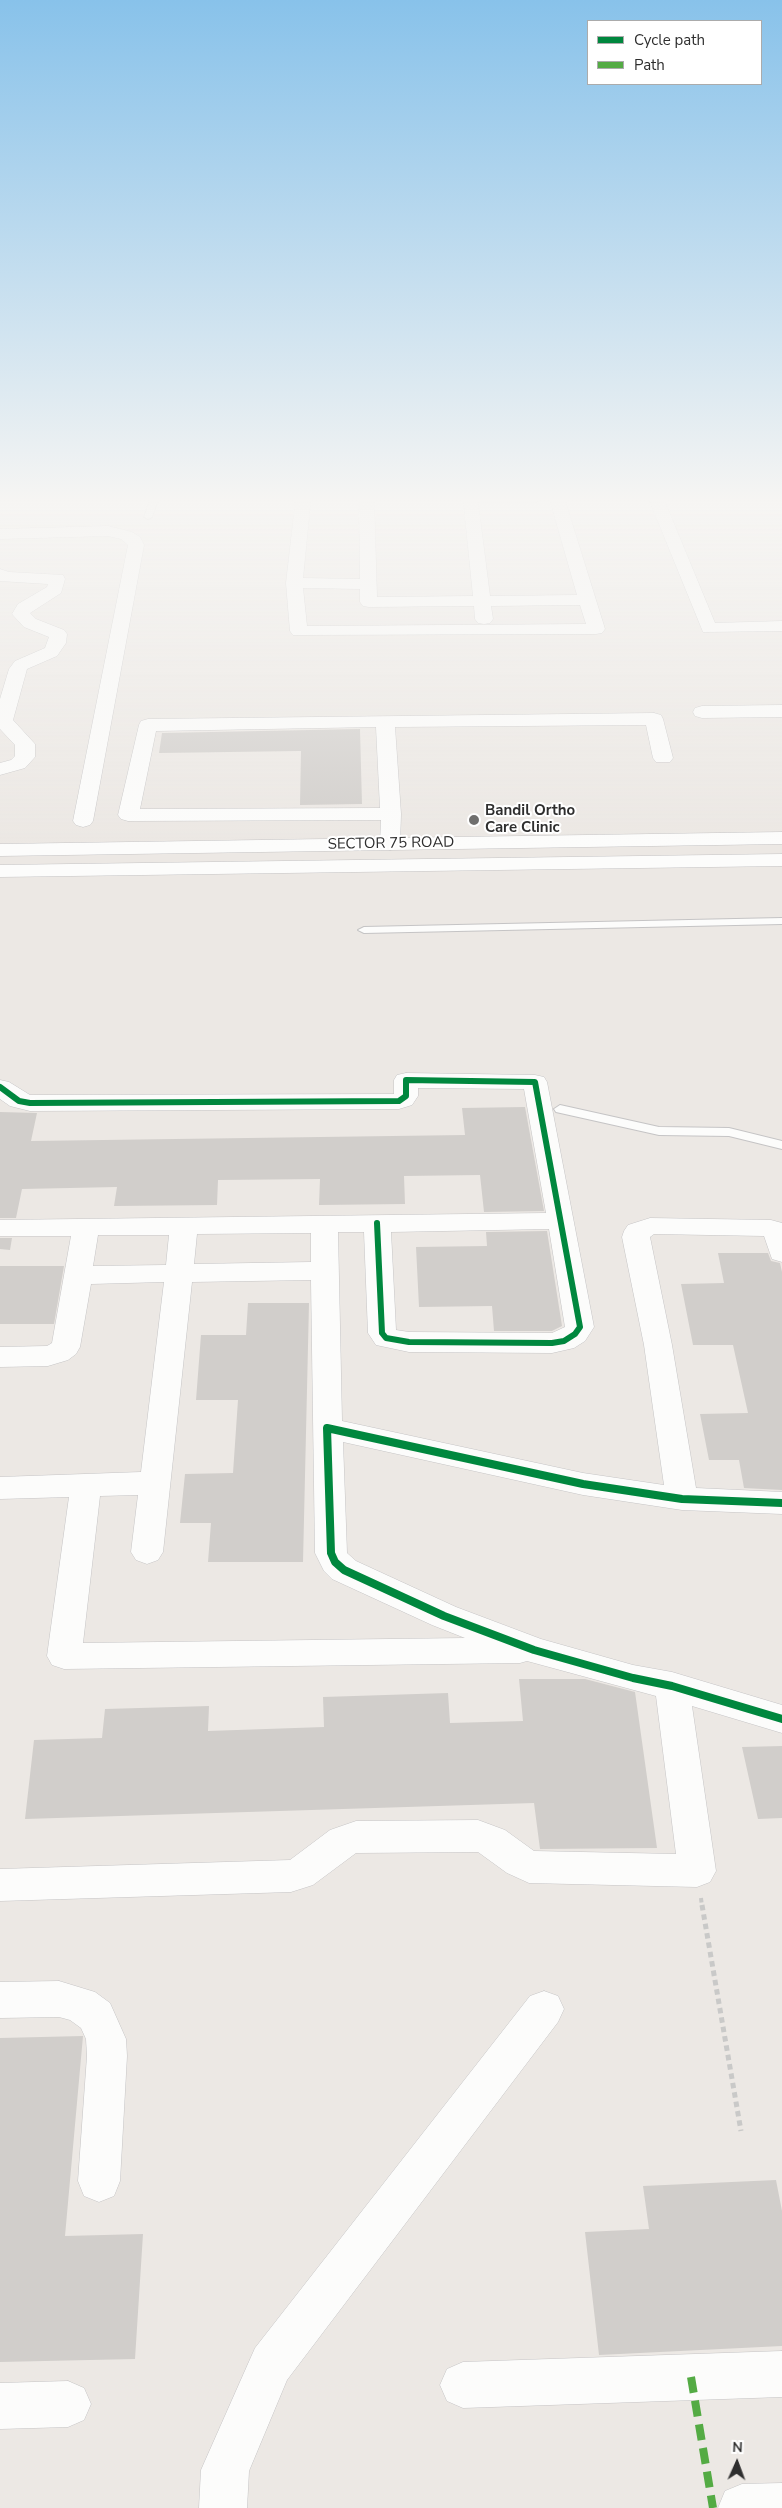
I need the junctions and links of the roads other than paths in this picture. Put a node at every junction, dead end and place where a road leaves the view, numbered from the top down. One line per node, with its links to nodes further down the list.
1 (21, 614): 13 (street)
2 (123, 614): 15 (street)
3 (297, 614): 8 (street)
4 (483, 614): 8 (street)
5 (591, 614): 8 (street)
6 (703, 614): 7 (street)
7 (782, 626)
8 (485, 630)
9 (782, 711): 10 (street)
10 (702, 712)
11 (385, 721): 12 (street); 14 (street); 14 (street)
12 (663, 758)
13 (0, 769)
14 (391, 814): 17 (street)
15 (83, 821)
16 (782, 838): 17 (street, SECTOR 75 ROAD)
17 (390, 844): 18 (street, SECTOR 75 ROAD)
18 (0, 850)
19 (782, 860): 20 (street, SECTOR 75 ROAD)
20 (0, 871)
21 (782, 920): 22 (lane)
22 (364, 930)
23 (0, 1087): 26 (street)
24 (560, 1108): 25 (lane)
25 (782, 1145)
26 (561, 1221): 27 (street); 27 (street)
27 (377, 1223): 28 (street)
28 (324, 1224): 29 (street); 33 (street)
29 (184, 1226): 31 (street); 34 (street)
30 (0, 1228): 31 (street)
31 (86, 1228): 35 (street)
32 (782, 1252): 41 (street)
33 (325, 1271): 34 (street); 37 (street)
34 (179, 1274): 35 (street); 38 (street)
35 (78, 1276): 36 (street)
36 (0, 1356)
37 (327, 1428): 41 (street); 44 (street)
38 (155, 1483): 39 (street); 43 (street)
39 (86, 1485): 40 (street); 44 (street)
40 (0, 1488)
41 (682, 1499): 42 (street)
42 (782, 1503)
43 (147, 1552)
44 (534, 1650): 45 (street)
45 (672, 1686): 46 (street); 47 (street)
46 (782, 1719)
47 (0, 1885)
48 (0, 2000): 50 (street)
49 (544, 2009): 56 (street)
50 (99, 2181)
51 (782, 2374): 52 (street)
52 (462, 2385)
53 (68, 2404): 54 (street)
54 (0, 2406)
55 (782, 2507): 57 (street)
56 (223, 2508)
57 (742, 2508)

